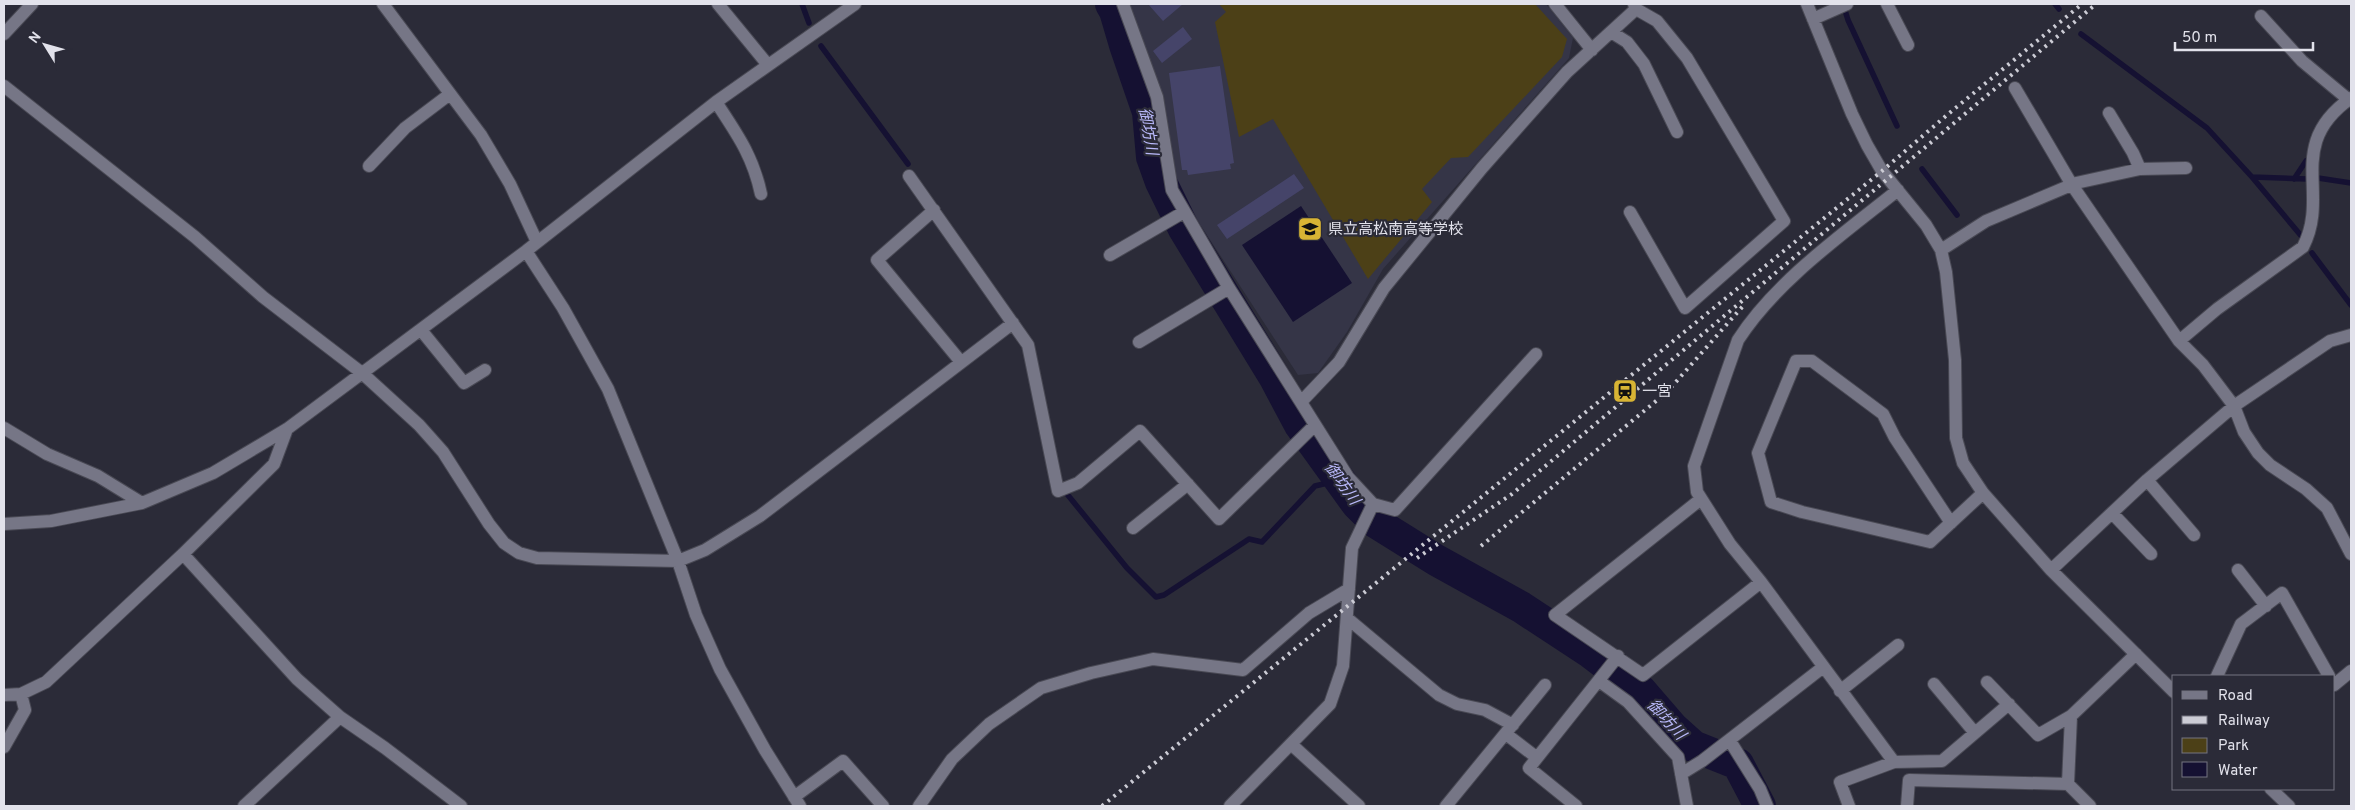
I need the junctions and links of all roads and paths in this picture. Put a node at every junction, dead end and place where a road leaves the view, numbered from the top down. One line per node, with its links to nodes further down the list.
1 (32, 4): 14 (street)
2 (383, 4): 20 (street)
3 (718, 4): 17 (street)
4 (855, 4): 17 (street)
5 (1123, 4): 33 (street)
6 (1555, 4): 16 (street)
7 (1807, 4): 12 (street)
8 (1847, 4): 12 (street)
9 (1887, 4): 15 (street)
10 (1635, 6): 13 (street); 34 (street)
11 (2261, 16): 21 (street)
12 (1813, 19): 30 (street)
13 (1611, 32): 16 (street); 24 (street)
14 (4, 34)
15 (1908, 46)
16 (1592, 50): 49 (street)
17 (768, 65): 22 (street)
18 (4, 86): 48 (street)
19 (2016, 88): 29 (street)
20 (450, 94): 25 (street); 35 (street)
21 (2350, 99): 43 (street)
22 (716, 102): 31 (street); 35 (street)
23 (2109, 113): 27 (street)
24 (1677, 132)
25 (369, 166)
26 (2186, 168): 27 (street)
27 (2140, 169): 29 (street)
28 (909, 176): 32 (street)
29 (2072, 185): 36 (street); 43 (street)
30 (1898, 190): 36 (street); 57 (street)
31 (761, 194)
32 (934, 210): 40 (street); 46 (street)
33 (1183, 212): 38 (street); 39 (street)
34 (1630, 212)
35 (537, 242): 37 (street)
36 (1942, 250): 56 (street)
37 (526, 251): 41 (street); 68 (street)
38 (1110, 255)
39 (1228, 288): 44 (street); 49 (street)
40 (1013, 323): 46 (street); 55 (street)
41 (421, 330): 47 (street); 48 (street)
42 (2351, 335): 50 (street)
43 (2179, 341): 50 (street)
44 (1139, 342)
45 (1536, 354): 59 (street)
46 (961, 362): 68 (street)
47 (484, 370)
48 (362, 373): 53 (street); 68 (street)
49 (1300, 402): 51 (street)
50 (2234, 406): 54 (street); 67 (street)
51 (1314, 426): 55 (street); 59 (street)
52 (4, 428): 58 (street)
53 (287, 429): 58 (street); 65 (street)
54 (2148, 480): 60 (street); 64 (street)
55 (1188, 484): 63 (street)
56 (1983, 493): 61 (street); 69 (street)
57 (1701, 499): 71 (street); 77 (street)
58 (142, 503): 62 (street)
59 (1373, 505): 72 (street)
60 (2112, 514): 66 (street); 69 (street)
61 (1951, 523): 61 (street)
62 (4, 524)
63 (1133, 528)
64 (2194, 535)
65 (183, 554): 89 (street); 93 (street)
66 (2151, 554)
67 (2351, 554)
68 (678, 562): 104 (street)
69 (2051, 570): 76 (street)
70 (2238, 570): 73 (street)
71 (1761, 582): 77 (street); 78 (street)
72 (1349, 589): 74 (street); 108 (street)
73 (2266, 606): 80 (street); 81 (street)
74 (1347, 618): 94 (street); 97 (street)
75 (1898, 645): 88 (street)
76 (2136, 654): 87 (street); 92 (street)
77 (1618, 656): 82 (street)
78 (1822, 668): 88 (street); 96 (street)
79 (2351, 671): 85 (street)
80 (2217, 675)
81 (2328, 675)
82 (1602, 678): 99 (street); 101 (street)
83 (1987, 682): 91 (street)
84 (1934, 684): 95 (street)
85 (2335, 684)
86 (1545, 685): 94 (street)
87 (2172, 690)
88 (1840, 691): 100 (street)
89 (21, 694): 90 (street); 98 (street)
90 (4, 695)
91 (2009, 704): 92 (street); 95 (street)
92 (2071, 716): 102 (street)
93 (340, 717): 105 (street); 106 (street)
94 (1509, 729): 99 (street); 111 (street)
95 (1975, 733): 100 (street)
96 (1727, 743): 101 (street); 114 (street)
97 (1291, 744): 109 (street); 110 (street)
98 (4, 746)
99 (1536, 756): 112 (street)
100 (1894, 762): 115 (street)
101 (1681, 774): 113 (street)
102 (2068, 784): 116 (street); 117 (street)
103 (2272, 790): 118 (street)
104 (797, 802): 107 (street)
105 (244, 806)
106 (461, 806)
107 (883, 806)
108 (919, 806)
109 (1230, 806)
110 (1359, 806)
111 (1446, 806)
112 (1576, 806)
113 (1688, 806)
114 (1767, 806)
115 (1849, 806)
116 (1907, 806)
117 (2090, 806)
118 (2289, 806)

